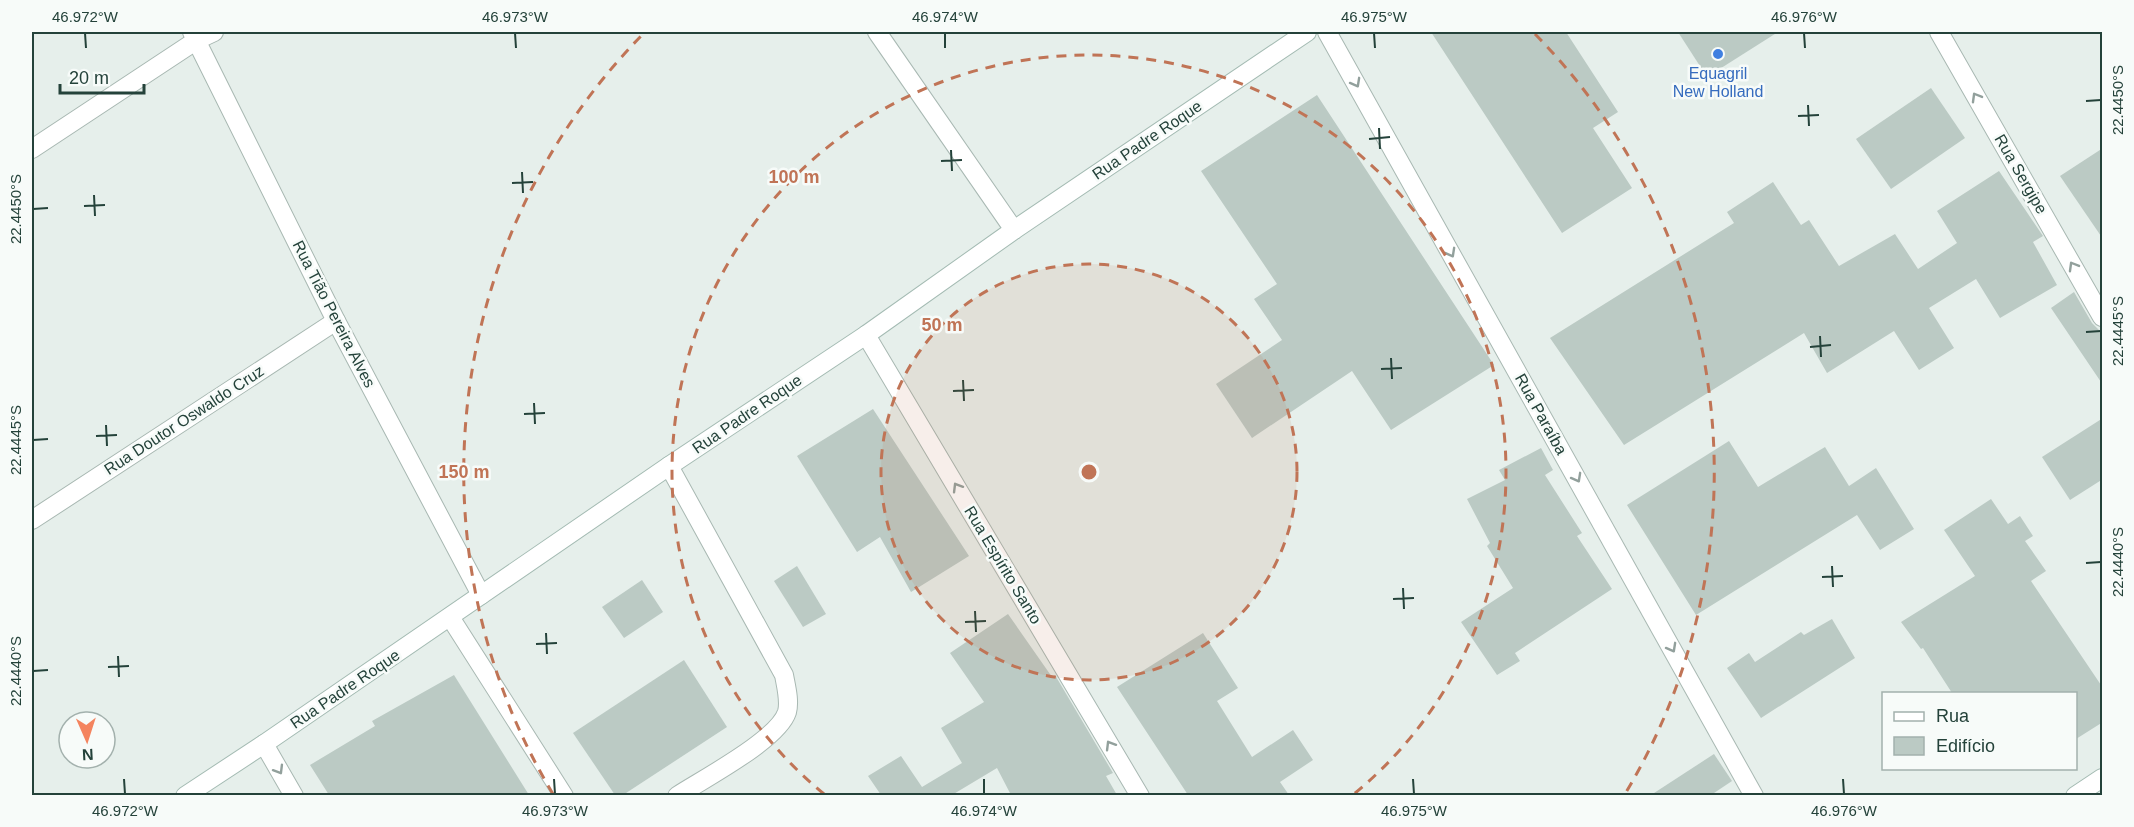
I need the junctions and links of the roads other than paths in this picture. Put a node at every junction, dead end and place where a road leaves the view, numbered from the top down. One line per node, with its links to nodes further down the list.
1 (214, 32): 6 (street)
2 (877, 32): 8 (street)
3 (1307, 32): 8 (street, Rua Padre Roque)
4 (1327, 32): 23 (street, Rua Paraíba, one-way to 23)
5 (1939, 32): 9 (street, Rua Sergipe, one-way to 5)
6 (194, 36): 7 (street); 10 (street, Rua Tião Pereira Alves)
7 (32, 149)
8 (1014, 230): 11 (street, Rua Padre Roque)
9 (2103, 317)
10 (336, 321): 13 (street, Rua Doutor Oswaldo Cruz); 14 (street, Rua Tião Pereira Alves)
11 (866, 335): 12 (street, Rua Padre Roque); 22 (street, Rua Espírito Santo, one-way to 11)
12 (669, 466): 14 (street, Rua Padre Roque); 21 (street)
13 (32, 520)
14 (481, 595): 15 (street, Rua Padre Roque)
15 (450, 617): 16 (street, Rua Padre Roque); 20 (street)
16 (264, 744): 18 (street, Rua Padre Roque); 19 (street, one-way to 19)
17 (2103, 778): 24 (street)
18 (185, 795)
19 (294, 795)
20 (564, 795)
21 (677, 795)
22 (1140, 795)
23 (1754, 795)
24 (2075, 795)

